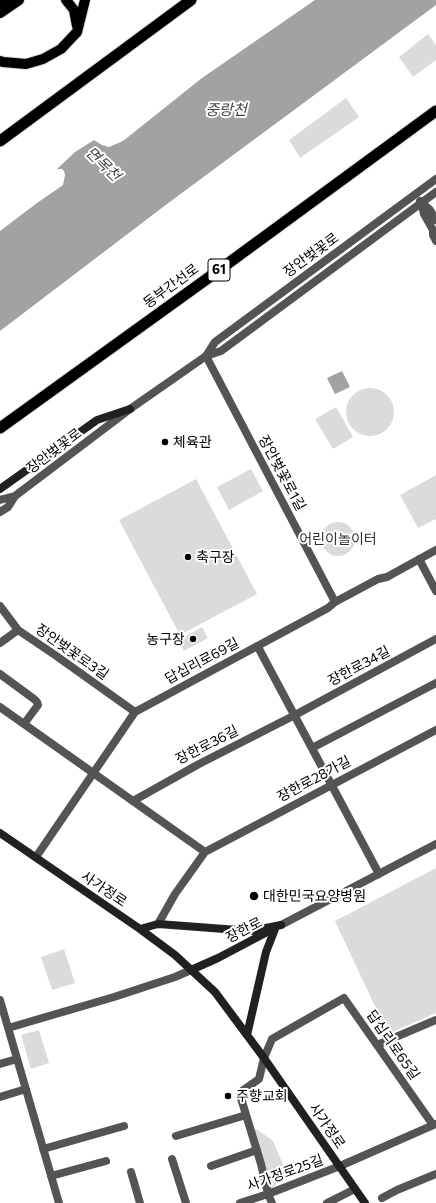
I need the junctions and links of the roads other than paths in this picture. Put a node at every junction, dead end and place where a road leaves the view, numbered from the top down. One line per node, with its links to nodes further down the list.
1 (14, 0): 6 (main road)
2 (19, 0): 7 (main road)
3 (66, 0): 8 (main road)
4 (85, 0): 8 (main road)
5 (191, 0): 11 (highway)
6 (0, 3)
7 (0, 13)
8 (77, 32): 9 (main road)
9 (0, 61)
10 (436, 111): 21 (highway, 동부간선로 / 61)
11 (0, 141)
12 (436, 179): 14 (street, 장안벚꽃로)
13 (436, 192): 15 (street, 장안벚꽃로)
14 (415, 194): 15 (street); 19 (street, 장안벚꽃로)
15 (421, 203): 16 (street); 17 (street); 19 (street, 장안벚꽃로)
16 (436, 220)
17 (434, 231): 18 (street)
18 (436, 241)
19 (206, 356): 20 (street, 장안벚꽃로); 31 (street, 장안벚꽃로1길)
20 (130, 410): 24 (main road); 25 (street, 장안벚꽃로)
21 (14, 418): 22 (highway, 동부간선로 / 61); 23 (highway)
22 (0, 428)
23 (0, 433)
24 (0, 489)
25 (15, 496): 26 (street, 장안벚꽃로); 27 (street, 장안벚꽃로)
26 (0, 500)
27 (0, 512)
28 (436, 550): 29 (street, 답십리로69길)
29 (420, 559): 30 (street); 31 (street, 답십리로69길)
30 (436, 591)
31 (336, 602): 36 (street, 답십리로69길)
32 (0, 606): 33 (street, 장안벚꽃로3길)
33 (18, 630): 35 (street); 40 (street, 장안벚꽃로3길)
34 (436, 639): 41 (street, 장한로34길)
35 (0, 643)
36 (258, 646): 40 (street, 답십리로69길); 41 (street)
37 (0, 674): 42 (street)
38 (436, 683): 44 (street)
39 (0, 707): 42 (street)
40 (135, 712): 45 (street, 답십리로69길)
41 (295, 715): 44 (street); 47 (street, 장한로36길)
42 (24, 724): 45 (street)
43 (436, 730): 46 (street, 장한로28가길)
44 (312, 748): 46 (street)
45 (93, 774): 47 (street); 51 (street, 답십리로69길)
46 (331, 784): 50 (street, 장한로28가길); 52 (street)
47 (133, 801): 50 (street)
48 (0, 833): 51 (main road, 사가정로)
49 (436, 844): 52 (street, 장한로)
50 (205, 852): 53 (street, 장한로28가길)
51 (36, 857): 55 (main road, 사가정로)
52 (379, 874): 54 (street, 장한로)
53 (158, 924): 54 (main road); 55 (main road)
54 (278, 927): 56 (main road, 장한로); 60 (main road)
55 (140, 929): 56 (main road, 사가정로)
56 (191, 970): 59 (street); 60 (main road, 사가정로)
57 (0, 1000): 59 (street)
58 (436, 1020): 61 (street)
59 (8, 1028): 63 (street)
60 (248, 1035): 62 (main road, 사가정로)
61 (377, 1045): 62 (street, 답십리로65길); 68 (street, 답십리로65길)
62 (264, 1058): 67 (street); 76 (main road, 사가정로)
63 (17, 1059): 64 (street); 65 (street)
64 (0, 1064)
65 (26, 1089): 66 (street); 71 (street)
66 (0, 1097)
67 (246, 1115): 70 (street); 72 (street)
68 (435, 1125): 76 (street, 답십리로65길)
69 (124, 1126): 71 (street)
70 (176, 1136)
71 (43, 1149): 79 (street)
72 (257, 1150): 75 (street); 81 (street)
73 (172, 1159): 85 (street)
74 (106, 1161): 79 (street)
75 (211, 1166)
76 (340, 1166): 80 (main road, 사가정로); 81 (street, 사가정로25길)
77 (131, 1172): 84 (street)
78 (436, 1174): 82 (street)
79 (51, 1176): 83 (street)
80 (355, 1189): 88 (street); 89 (main road, 사가정로)
81 (268, 1194): 86 (street, 사가정로25길); 87 (street)
82 (382, 1198)
83 (59, 1203)
84 (140, 1203)
85 (186, 1203)
86 (240, 1203)
87 (272, 1203)
88 (327, 1203)
89 (365, 1203)

